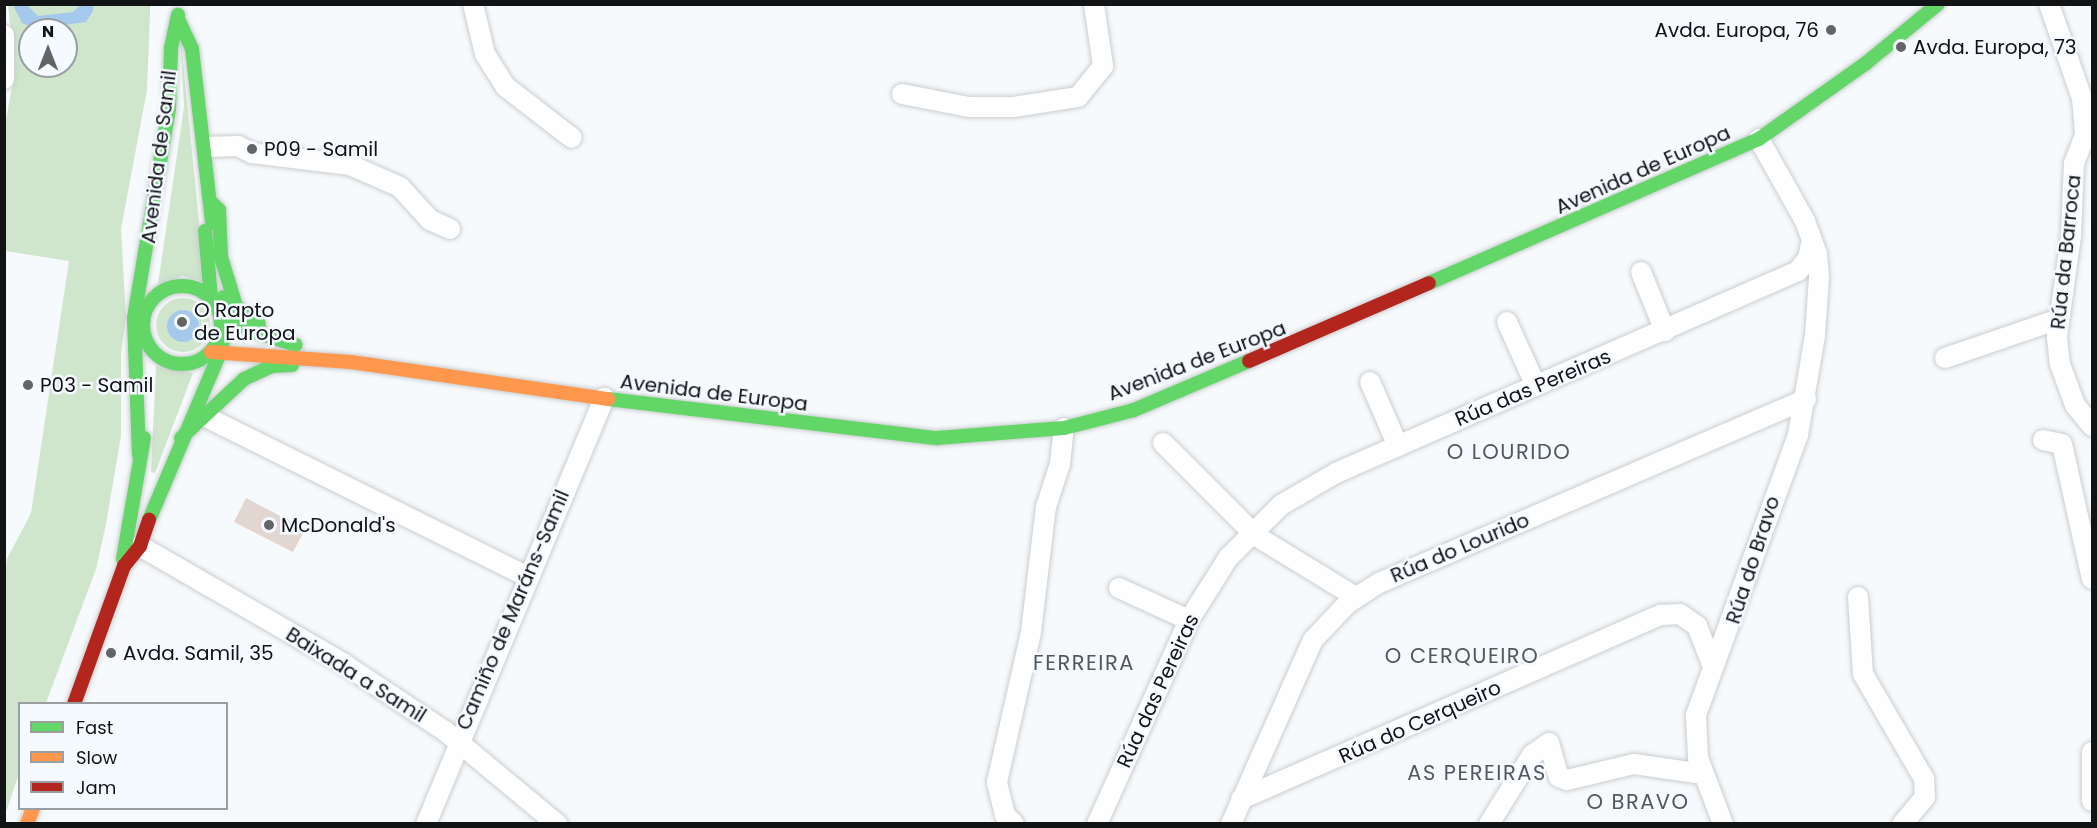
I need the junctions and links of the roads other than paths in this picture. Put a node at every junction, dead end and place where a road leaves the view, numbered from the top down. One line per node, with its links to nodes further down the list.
1 (178, 4): 7 (main road, Avenida de Samil)
2 (473, 4): 12 (street)
3 (1094, 4): 11 (street)
4 (1914, 4): 9 (main road)
5 (1938, 4): 14 (main road, Avenida de Europa)
6 (2049, 4): 26 (street, Rúa da Barroca)
7 (179, 21): 15 (main road, Avenida de Samil); 19 (main road, Avenida de Samil)
8 (4, 35): 10 (street)
9 (1869, 40)
10 (4, 79)
11 (902, 94)
12 (572, 138)
13 (1722, 138): 41 (main road, Avenida de Europa)
14 (1759, 139): 18 (street, Rúa do Bravo); 41 (main road, Avenida de Europa)
15 (206, 147): 16 (main road, Avenida de Samil); 17 (street)
16 (210, 201): 23 (main road, Avenida de Samil); 25 (main road, Avenida de Samil); 30 (main road)
17 (450, 229)
18 (1812, 241): 20 (street); 22 (street, Rúa do Bravo)
19 (145, 259): 24 (main road, Avenida de Samil); 47 (main road, Avenida de Samil)
20 (1798, 271): 22 (street); 28 (street, Rúa das Pereiras)
21 (1641, 272): 28 (street)
22 (1816, 291): 39 (street, Rúa do Bravo)
23 (211, 298): 24 (main road); 25 (main road)
24 (147, 306): 29 (main road)
25 (223, 315): 32 (main road, Avenida de Europa); 33 (main road, Avenida de Samil)
26 (2059, 319): 34 (street); 42 (street, Rúa da Barroca)
27 (1507, 322): 37 (street)
28 (1665, 331): 37 (street, Rúa das Pereiras)
29 (144, 338): 33 (main road); 47 (main road, Avenida de Samil)
30 (314, 340)
31 (360, 348): 32 (main road)
32 (378, 353): 41 (main road, Avenida de Europa)
33 (212, 354): 35 (main road, Avenida de Europa); 43 (main road, Avenida de Samil)
34 (1945, 358)
35 (376, 369): 38 (main road, Avenida de Europa); 40 (main road)
36 (1370, 382): 46 (street)
37 (1536, 387): 46 (street, Rúa das Pereiras)
38 (604, 398): 41 (main road, Avenida de Europa); 51 (street, Camiño de Maráns-Samil)
39 (1806, 399): 54 (street, Rúa do Lourido); 57 (street, Rúa do Bravo)
40 (206, 417): 43 (main road); 51 (street)
41 (1063, 417): 68 (street)
42 (2092, 426)
43 (181, 438): 49 (main road, Avenida de Samil)
44 (2043, 440): 52 (street)
45 (1162, 443): 48 (street)
46 (1398, 446): 48 (street, Rúa das Pereiras)
47 (139, 454): 50 (main road, Avenida de Samil)
48 (1250, 531): 54 (street); 56 (street, Rúa das Pereiras)
49 (140, 546): 50 (main road, Avenida de Samil); 61 (street, Baixada a Samil)
50 (124, 566): 60 (main road, Avenida de Samil)
51 (526, 576): 61 (street, Camiño de Maráns-Samil)
52 (2092, 579)
53 (1119, 588): 56 (street)
54 (1356, 597): 64 (street, Rúa do Lourido)
55 (1858, 597): 73 (street)
56 (1189, 620): 69 (street, Rúa das Pereiras)
57 (1733, 623): 58 (street, Rúa do Cerqueiro); 59 (street, Rúa do Bravo)
58 (1697, 626): 59 (street); 64 (street, Rúa do Cerqueiro)
59 (1712, 664): 63 (street, Rúa do Bravo)
60 (75, 702)
61 (458, 742): 66 (street, Camiño de Maráns-Samil); 67 (street, Baixada a Samil)
62 (2092, 752): 65 (street)
63 (1703, 774): 71 (street); 72 (street, Rúa do Bravo)
64 (1241, 799): 70 (street, Rúa do Lourido)
65 (2092, 801)
66 (426, 824)
67 (557, 824)
68 (1014, 824)
69 (1097, 824)
70 (1231, 824)
71 (1489, 824)
72 (1723, 824)
73 (1902, 824)

